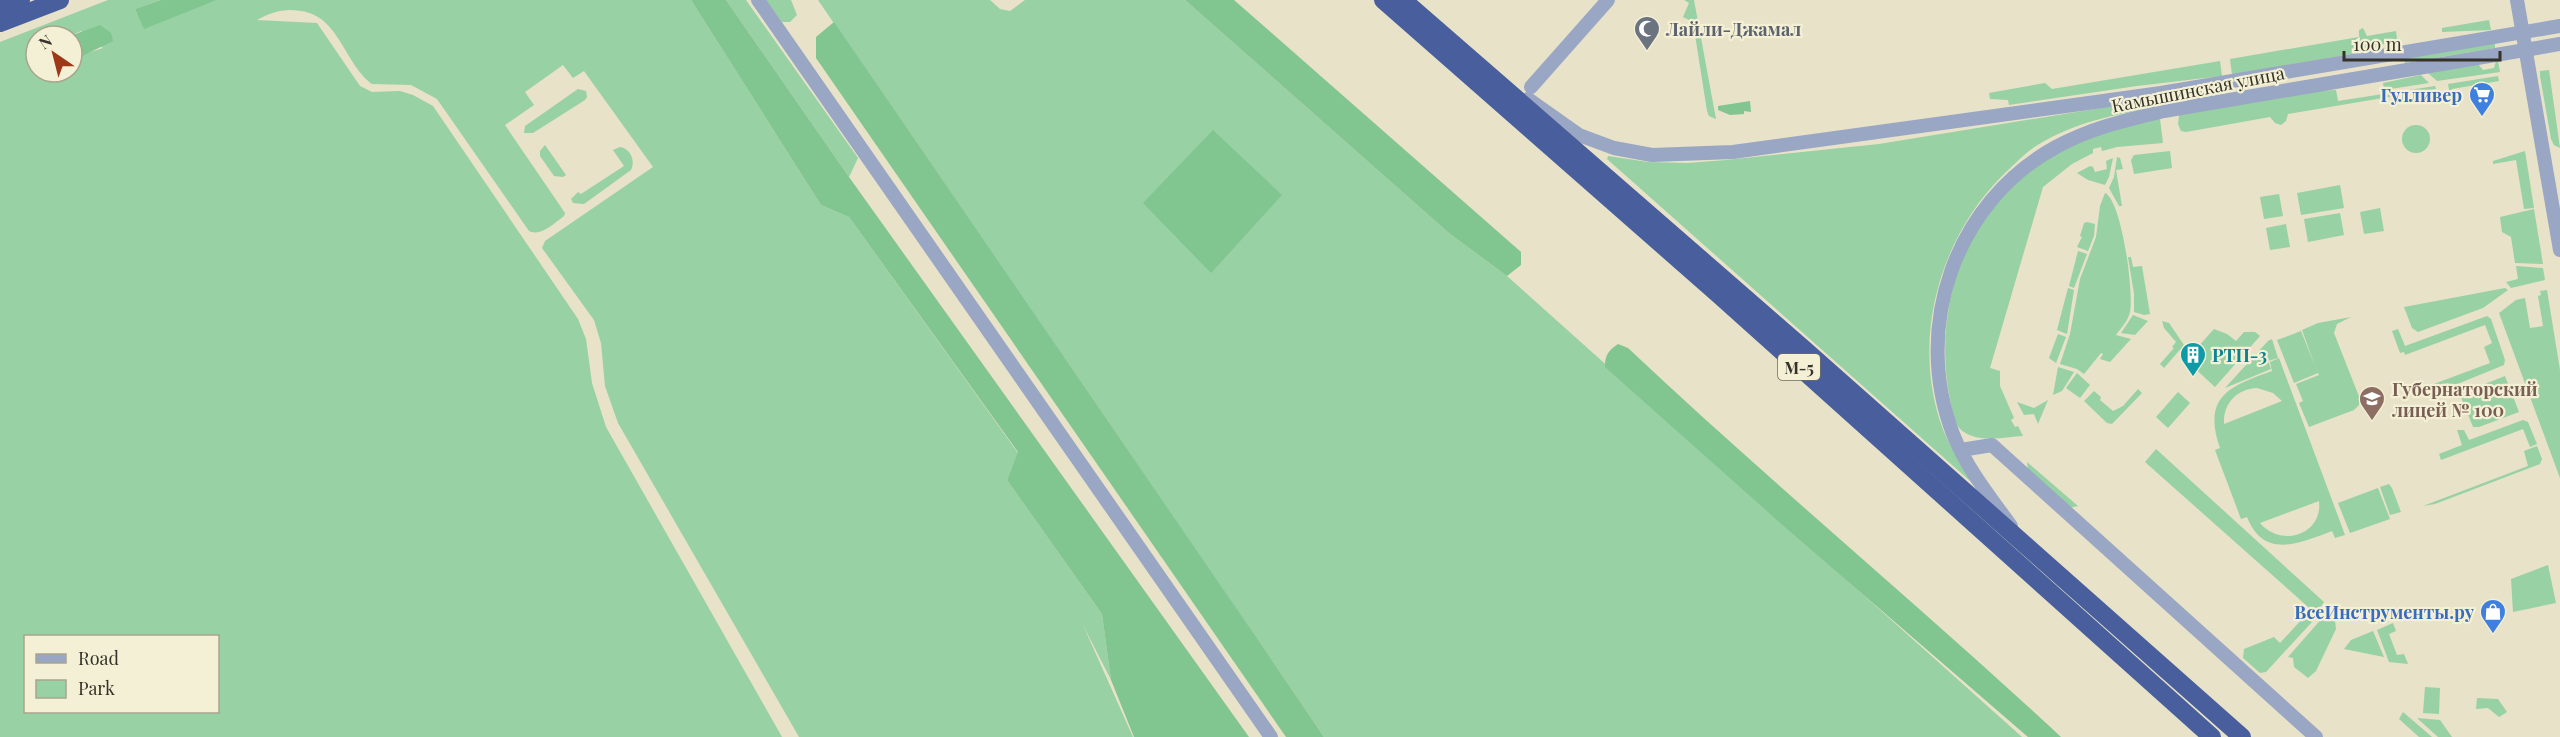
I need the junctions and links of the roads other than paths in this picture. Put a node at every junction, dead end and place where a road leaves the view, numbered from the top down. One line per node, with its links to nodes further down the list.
1 (21, 0): 8 (highway)
2 (60, 0): 9 (highway)
3 (758, 0): 23 (street)
4 (1383, 0): 24 (highway, М-5)
5 (1403, 0): 13 (highway, М-5)
6 (1608, 0): 17 (street)
7 (2517, 0): 11 (street)
8 (0, 8)
9 (0, 23)
10 (2560, 26): 11 (street, Камышинская улица)
11 (2522, 32): 14 (street); 15 (street, Камышинская улица)
12 (2560, 44): 14 (street, Камышинская улица)
13 (1458, 48): 18 (street, Камышинская улица); 22 (highway, М-5)
14 (2525, 50): 16 (street, Камышинская улица); 20 (street)
15 (2394, 54): 16 (street); 18 (street, Камышинская улица)
16 (2397, 71): 19 (street, Камышинская улица)
17 (1531, 87)
18 (2161, 93): 19 (street)
19 (2164, 111): 21 (street, Камышинская улица)
20 (2560, 250)
21 (1961, 450): 22 (street, Камышинская улица); 26 (street)
22 (2025, 545): 25 (highway, М-5)
23 (1271, 737)
24 (2212, 737)
25 (2242, 737)
26 (2316, 737)

